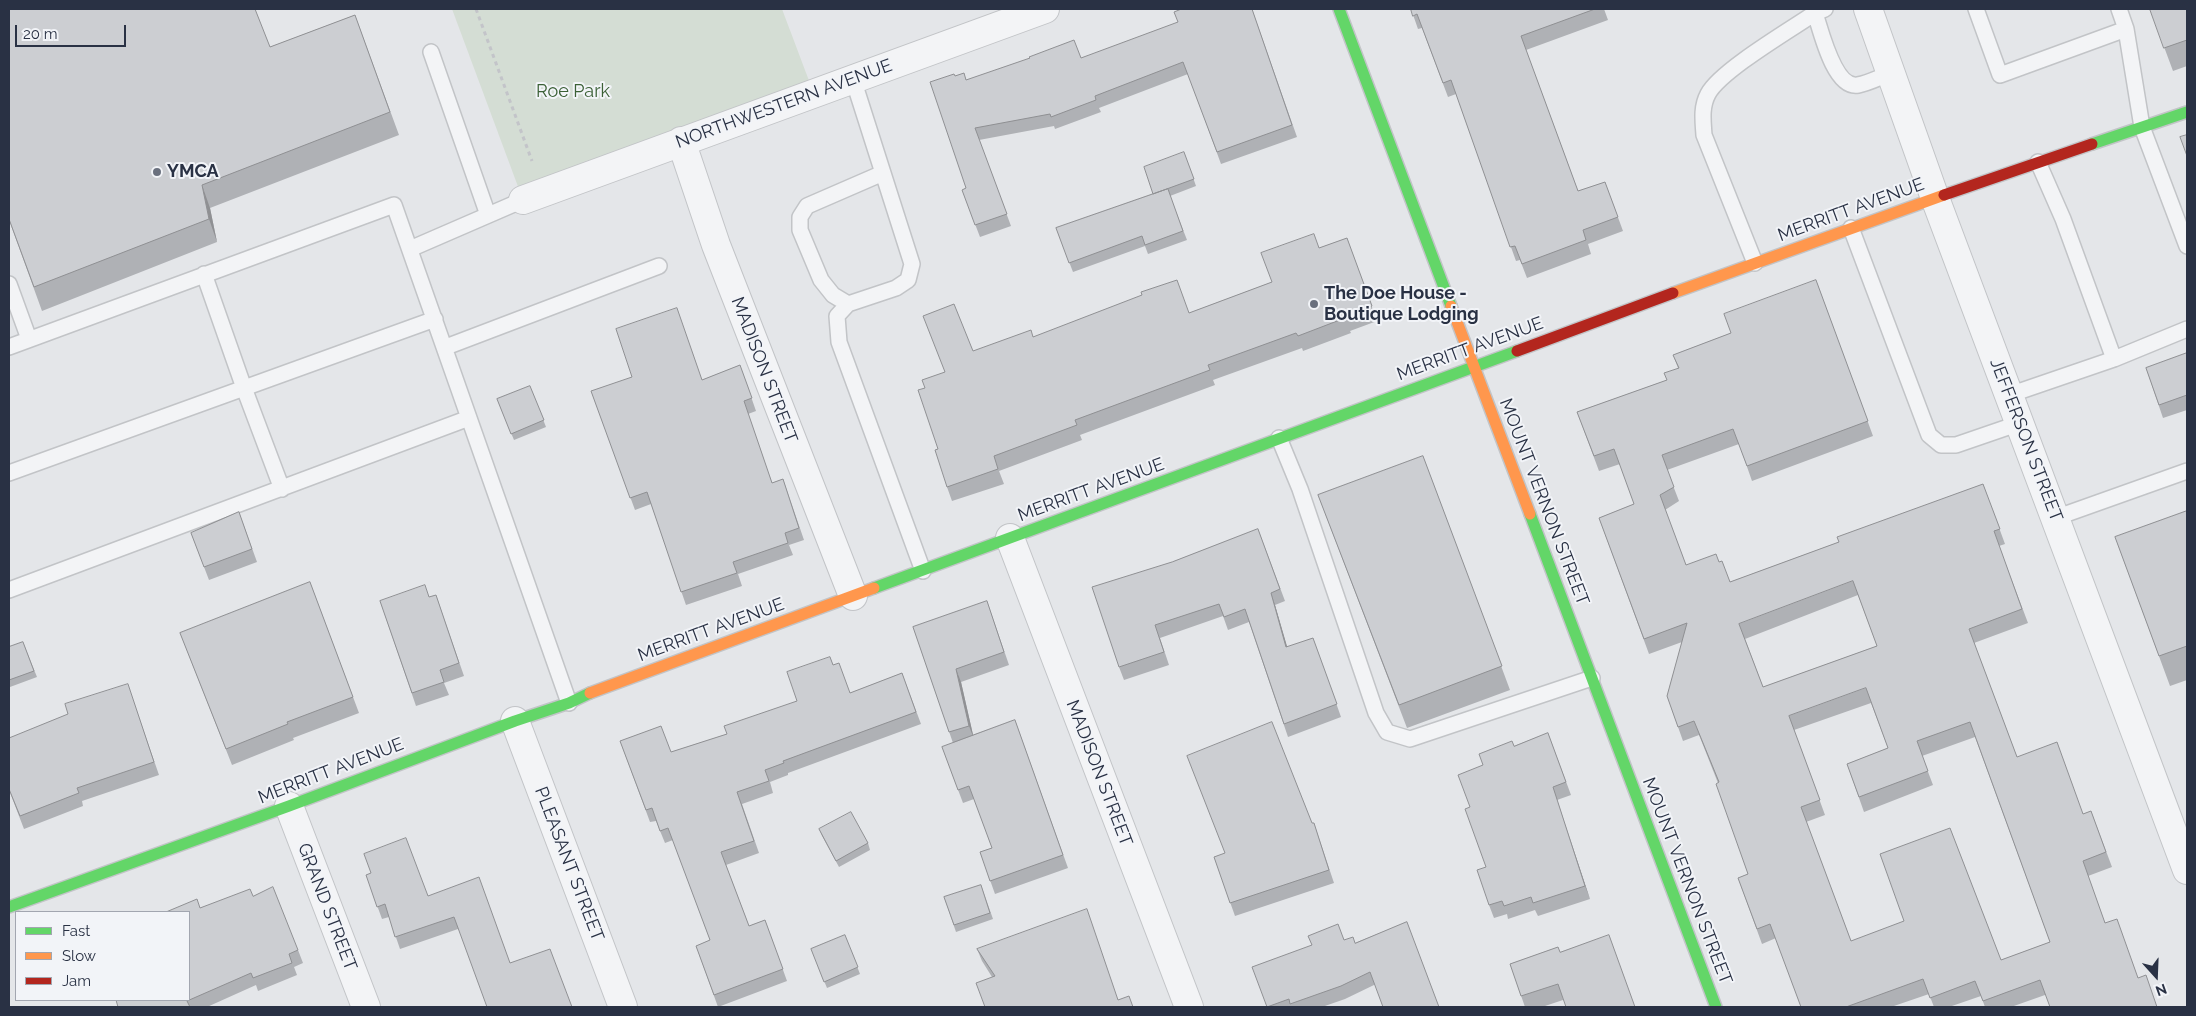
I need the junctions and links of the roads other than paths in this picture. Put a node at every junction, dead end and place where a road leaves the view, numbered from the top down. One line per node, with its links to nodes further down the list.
1 (1339, 9): 33 (street, MOUNT VERNON STREET)
2 (1868, 9): 9 (street, JEFFERSON STREET)
3 (1976, 9): 7 (lane)
4 (2119, 9): 7 (lane)
5 (1040, 10): 10 (street, NORTHWESTERN AVENUE)
6 (1820, 11): 9 (lane); 22 (lane)
7 (2126, 28): 12 (lane)
8 (432, 52): 18 (lane)
9 (1891, 73): 17 (street, JEFFERSON STREET)
10 (853, 79): 13 (street, NORTHWESTERN AVENUE); 15 (lane)
11 (2187, 112): 12 (street, MERRITT AVENUE)
12 (2142, 127): 14 (street, MERRITT AVENUE); 20 (lane)
13 (681, 141): 16 (street, NORTHWESTERN AVENUE); 46 (street, MADISON STREET)
14 (2038, 162): 17 (street, MERRITT AVENUE); 32 (lane)
15 (883, 173): 26 (lane); 26 (lane)
16 (533, 196): 18 (lane)
17 (1935, 198): 19 (street, MERRITT AVENUE); 35 (street, JEFFERSON STREET)
18 (488, 215): 21 (lane)
19 (1851, 228): 22 (street, MERRITT AVENUE); 37 (lane)
20 (2187, 246)
21 (410, 249): 24 (lane); 27 (lane)
22 (1755, 263): 33 (street, MERRITT AVENUE)
23 (659, 266): 31 (lane)
24 (204, 274): 29 (lane); 34 (lane)
25 (9, 284): 29 (lane)
26 (848, 304): 44 (lane)
27 (435, 319): 31 (lane); 34 (lane)
28 (2187, 330): 32 (lane)
29 (29, 339): 30 (lane)
30 (9, 347)
31 (446, 347): 36 (lane)
32 (2114, 359): 35 (lane)
33 (1474, 366): 38 (street, MERRITT AVENUE); 47 (street, MOUNT VERNON STREET)
34 (244, 388): 40 (lane); 41 (lane)
35 (2009, 395): 37 (street, JEFFERSON STREET)
36 (469, 418): 41 (lane); 48 (lane)
37 (2020, 424): 42 (street, JEFFERSON STREET)
38 (1279, 438): 43 (street, MERRITT AVENUE); 47 (lane)
39 (2187, 471): 42 (lane)
40 (9, 473)
41 (282, 489): 45 (lane)
42 (2055, 518): 51 (street, JEFFERSON STREET)
43 (1010, 538): 44 (street, MERRITT AVENUE); 55 (street, MADISON STREET)
44 (923, 571): 46 (street, MERRITT AVENUE)
45 (9, 590)
46 (853, 596): 48 (street, MERRITT AVENUE)
47 (1592, 678): 56 (street, MOUNT VERNON STREET)
48 (569, 703): 49 (street, MERRITT AVENUE)
49 (515, 720): 50 (street, MERRITT AVENUE); 54 (street, PLEASANT STREET)
50 (289, 806): 52 (street, MERRITT AVENUE); 53 (street, GRAND STREET)
51 (2187, 870)
52 (9, 907)
53 (366, 1007)
54 (623, 1007)
55 (1189, 1007)
56 (1716, 1007)

